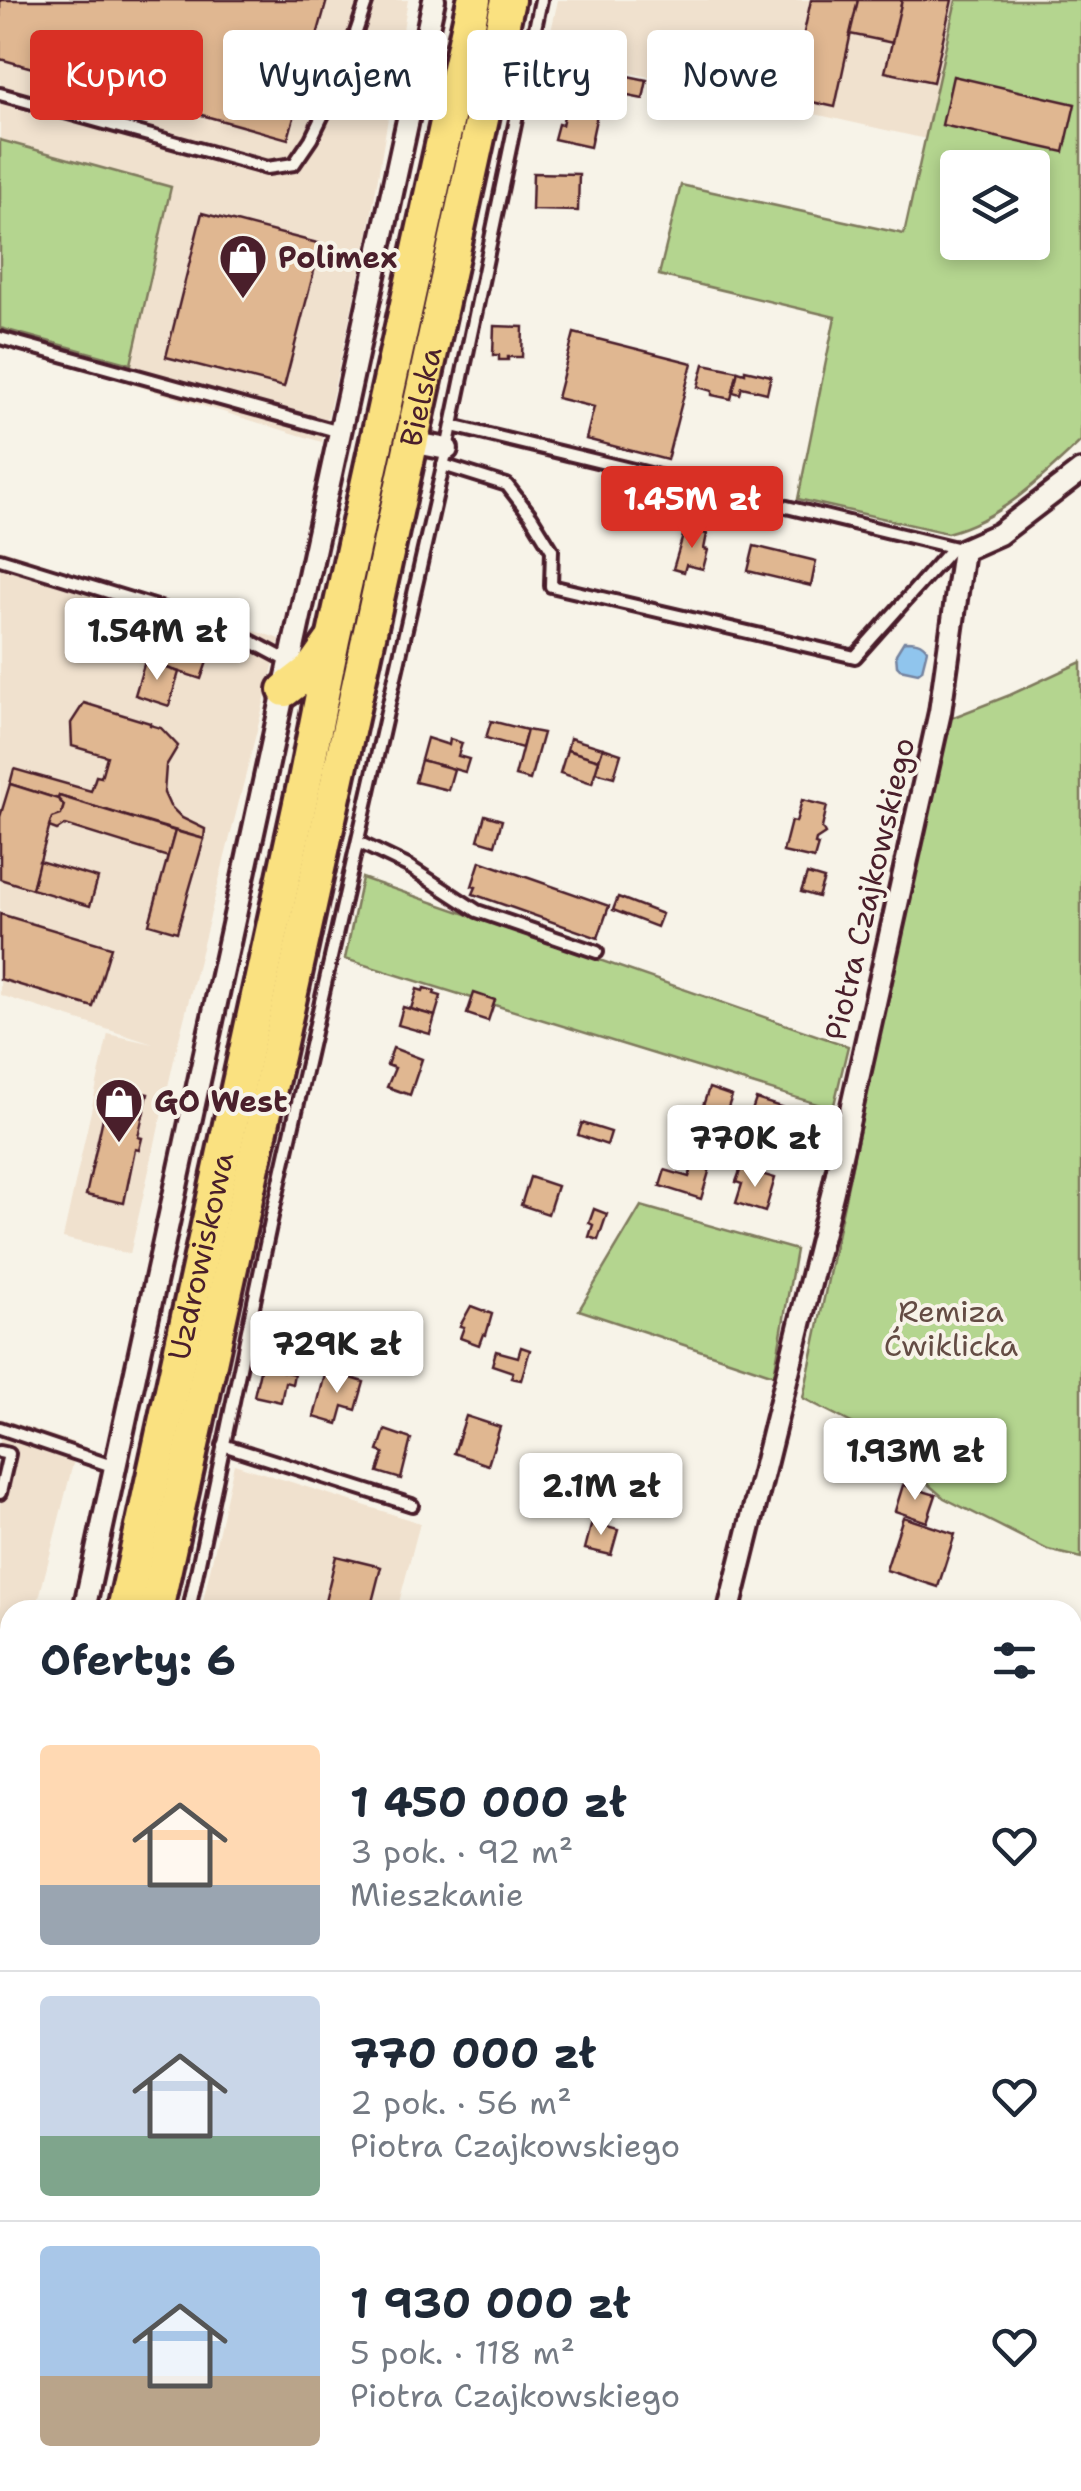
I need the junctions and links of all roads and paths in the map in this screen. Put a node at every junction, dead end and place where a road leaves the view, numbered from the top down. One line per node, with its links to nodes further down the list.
1 (367, 0): 6 (lane)
2 (434, 0): 9 (street)
3 (474, 0): 15 (main road, Bielska)
4 (508, 0): 10 (main road, Bielska)
5 (542, 0): 8 (lane)
6 (0, 94)
7 (0, 338): 9 (lane)
8 (452, 426): 11 (lane); 13 (lane)
9 (340, 432): 16 (street)
10 (411, 442): 11 (street); 17 (main road, Bielska)
11 (445, 457): 13 (lane); 18 (lane)
12 (1081, 471): 13 (street)
13 (958, 549): 30 (street, Piotra Czajkowskiego)
14 (0, 559): 16 (lane)
15 (333, 640): 16 (main road); 17 (main road, Bielska)
16 (288, 676): 23 (street)
17 (320, 788): 27 (main road, Uzdrowiskowa); 28 (main road, Uzdrowiskowa)
18 (358, 842): 19 (lane); 21 (lane)
19 (597, 952)
20 (0, 1428): 23 (lane)
21 (223, 1445): 25 (lane); 29 (lane)
22 (0, 1452): 24 (lane)
23 (115, 1467): 26 (street)
24 (0, 1493)
25 (412, 1504)
26 (86, 1600)
27 (126, 1600)
28 (158, 1600)
29 (191, 1600)
30 (731, 1600)

